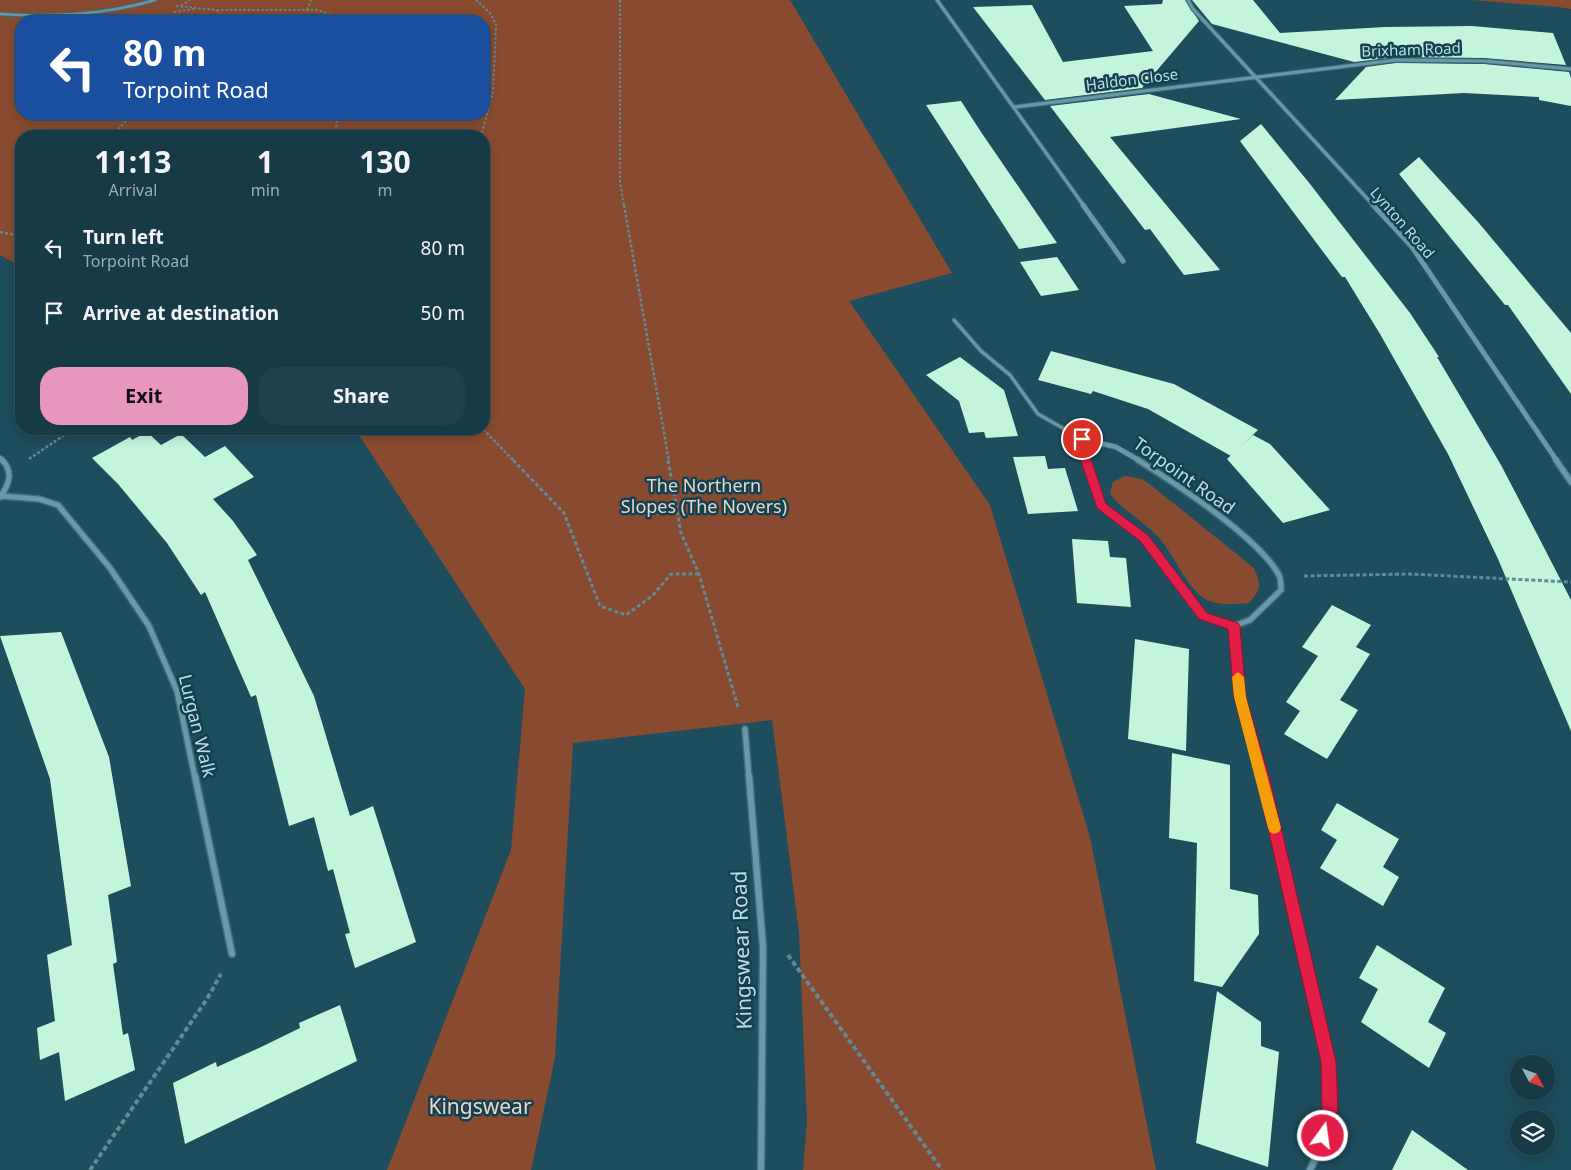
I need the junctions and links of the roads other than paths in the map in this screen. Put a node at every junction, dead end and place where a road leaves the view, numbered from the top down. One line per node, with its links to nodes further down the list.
1 (155, 0): 4 (lane)
2 (937, 0): 7 (street)
3 (1188, 0): 6 (street, Lynton Road)
4 (0, 14)
5 (1571, 70): 6 (street, Brixham Road)
6 (1253, 76): 7 (street, Haldon Close); 12 (street, Lynton Road)
7 (1014, 107): 8 (street)
8 (1123, 261)
9 (954, 320): 10 (lane)
10 (1082, 439): 14 (street); 14 (street, Torpoint Road)
11 (0, 458): 13 (street)
12 (1571, 482)
13 (0, 496): 16 (street, Lurgan Walk)
14 (1234, 626): 18 (street)
15 (745, 729): 17 (street, Kingswear Road)
16 (232, 954)
17 (762, 1170)
18 (1310, 1170)

